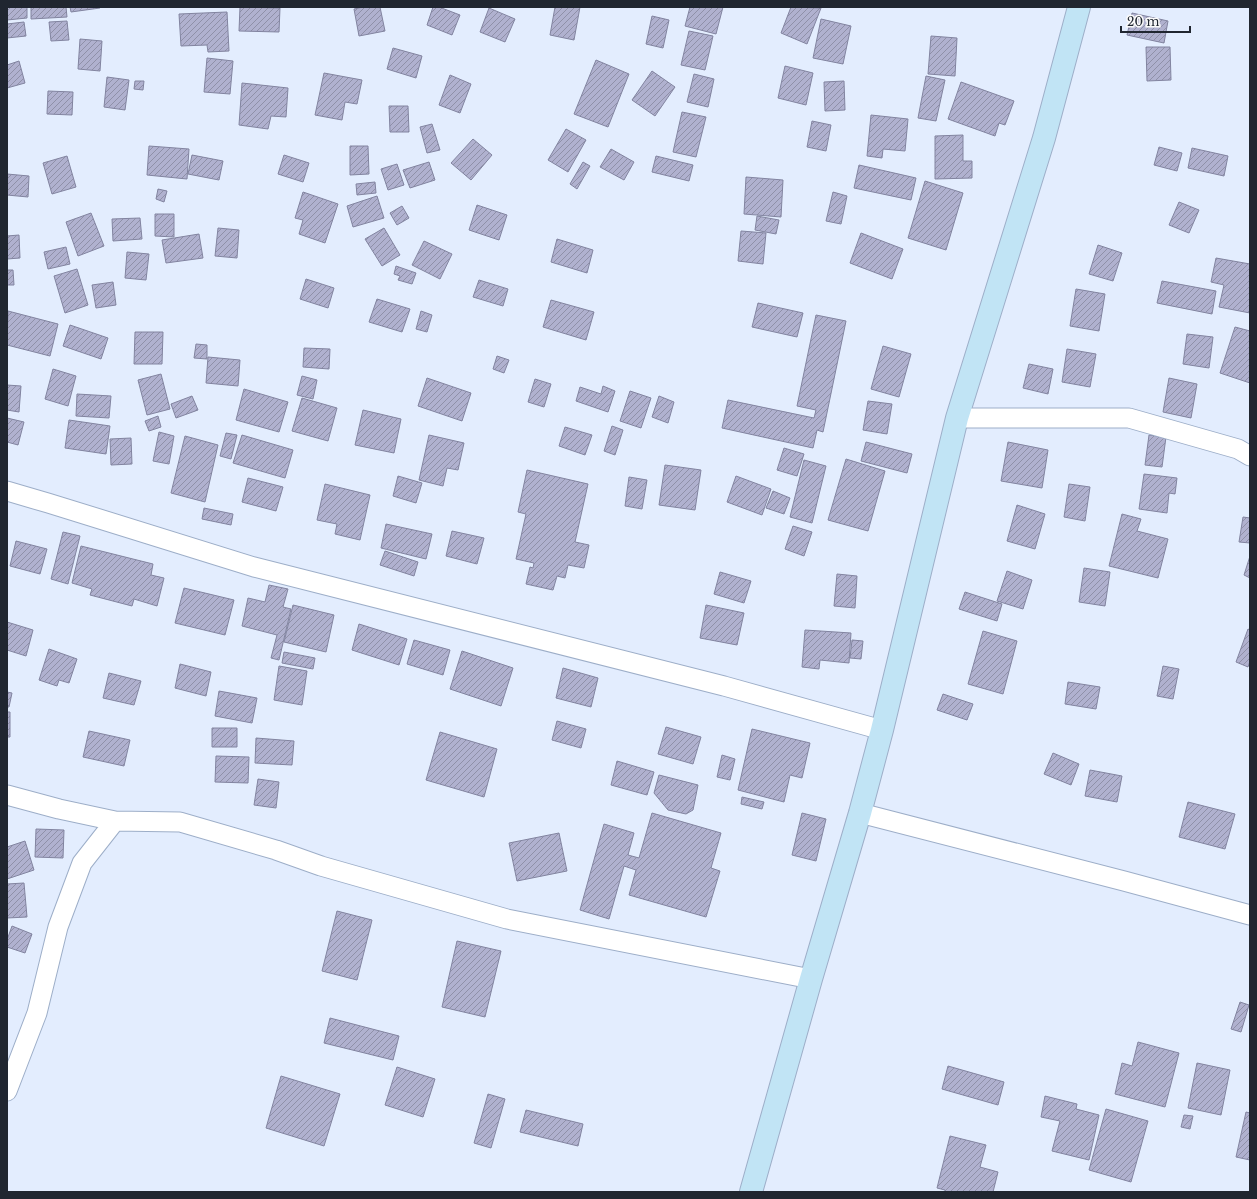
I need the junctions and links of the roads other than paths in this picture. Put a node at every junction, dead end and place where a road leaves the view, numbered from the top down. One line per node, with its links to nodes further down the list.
1 (1079, 7): 2 (main road)
2 (956, 418): 3 (street); 5 (main road)
3 (1250, 456)
4 (7, 491): 5 (street)
5 (882, 730): 7 (main road)
6 (7, 795): 8 (street)
7 (860, 813): 9 (street); 10 (main road)
8 (115, 821): 10 (street); 11 (street)
9 (1250, 915)
10 (811, 979): 12 (main road)
11 (7, 1091)
12 (751, 1192)

